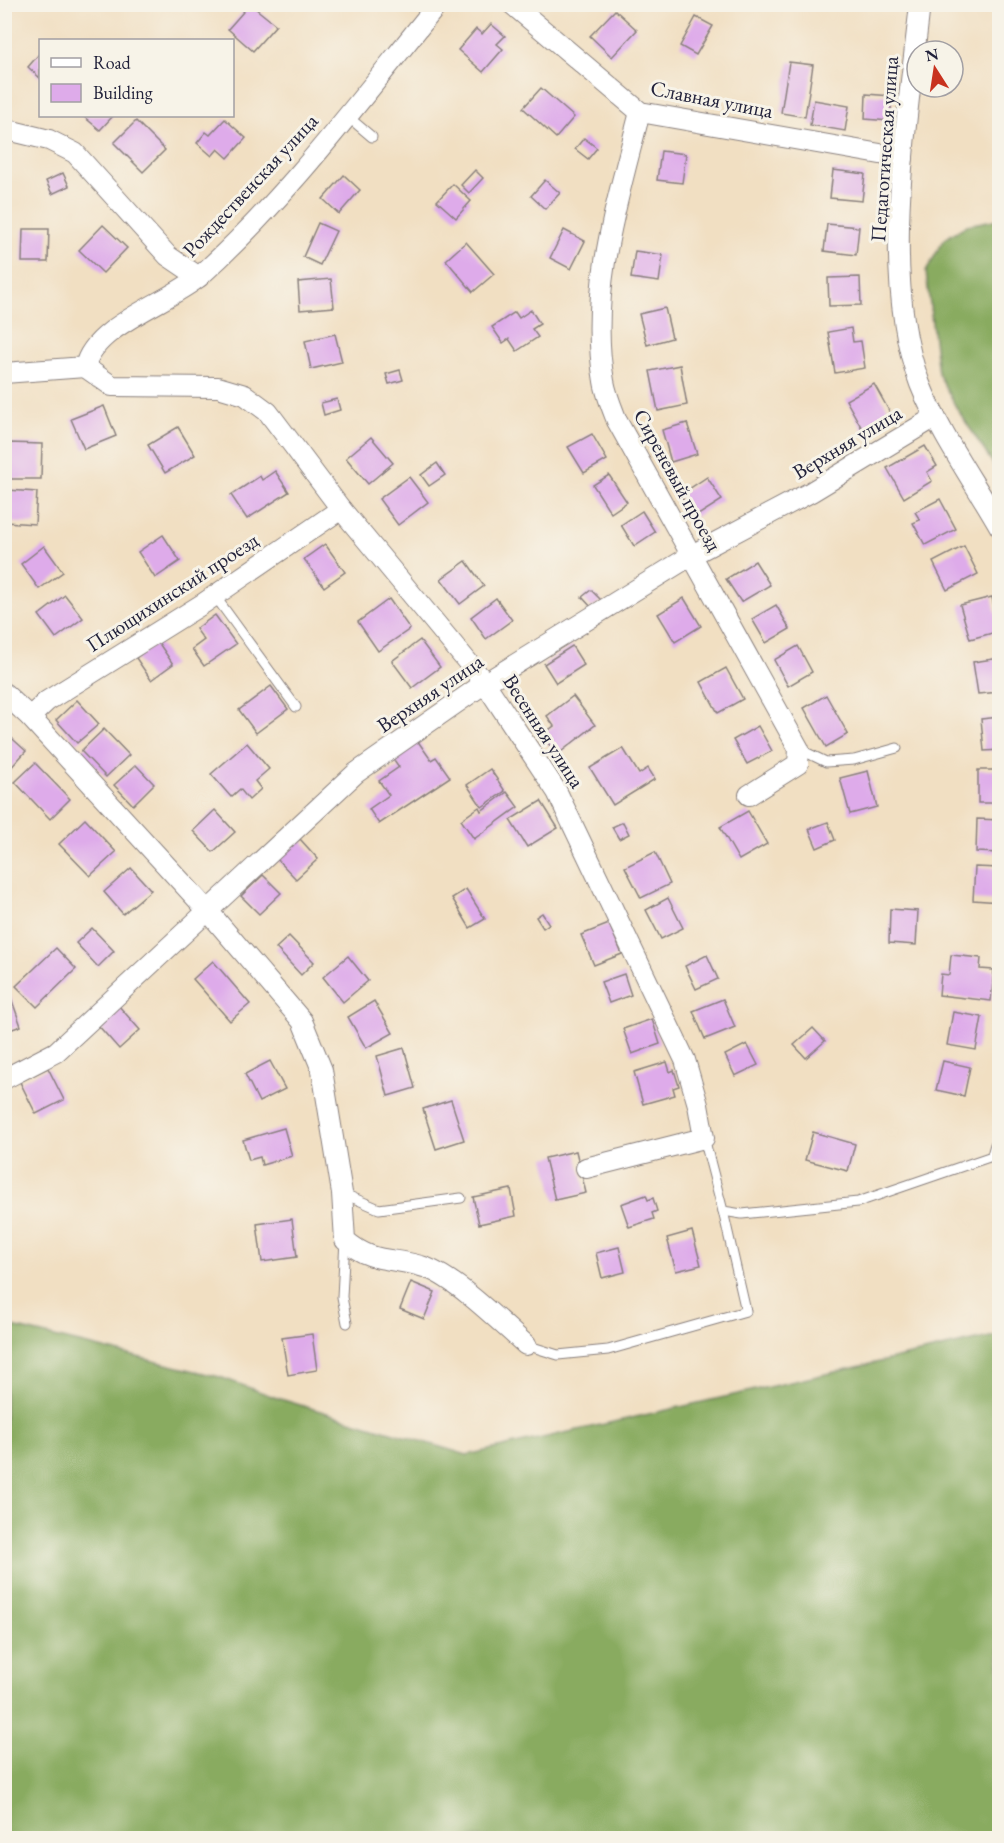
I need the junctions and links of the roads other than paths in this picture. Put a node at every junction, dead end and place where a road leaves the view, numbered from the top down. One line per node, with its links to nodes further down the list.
1 (438, 4): 5 (street, Рождественская улица)
2 (512, 4): 4 (street, Славная улица)
3 (920, 4): 8 (street, Педагогическая улица)
4 (639, 112): 8 (street, Славная улица); 15 (street, Сиреневый проезд)
5 (346, 115): 7 (lane); 9 (street, Рождественская улица)
6 (4, 129): 9 (street)
7 (372, 137)
8 (903, 158): 12 (street, Педагогическая улица)
9 (199, 277): 10 (street, Рождественская улица)
10 (85, 368): 11 (street); 13 (street, Весенняя улица)
11 (4, 373)
12 (935, 417): 14 (street, Педагогическая улица); 15 (street, Верхняя улица)
13 (341, 509): 16 (street, Плющихинский проезд); 17 (street, Весенняя улица)
14 (999, 527)
15 (692, 555): 17 (street, Верхняя улица); 22 (street, Сиреневый проезд)
16 (215, 596): 19 (lane); 20 (street, Плющихинский проезд)
17 (485, 683): 24 (street, Верхняя улица); 26 (street, Весенняя улица)
18 (4, 693): 20 (street)
19 (296, 707)
20 (30, 717): 24 (street)
21 (897, 748): 22 (lane)
22 (799, 749): 23 (street)
23 (749, 795)
24 (208, 911): 25 (street, Верхняя улица); 29 (street)
25 (4, 1079)
26 (704, 1138): 28 (street); 31 (lane)
27 (999, 1150): 31 (lane)
28 (586, 1168)
29 (342, 1193): 30 (lane); 32 (street)
30 (461, 1198)
31 (723, 1211): 34 (lane)
32 (345, 1240): 33 (lane); 34 (street)
33 (347, 1323)
34 (526, 1345)

